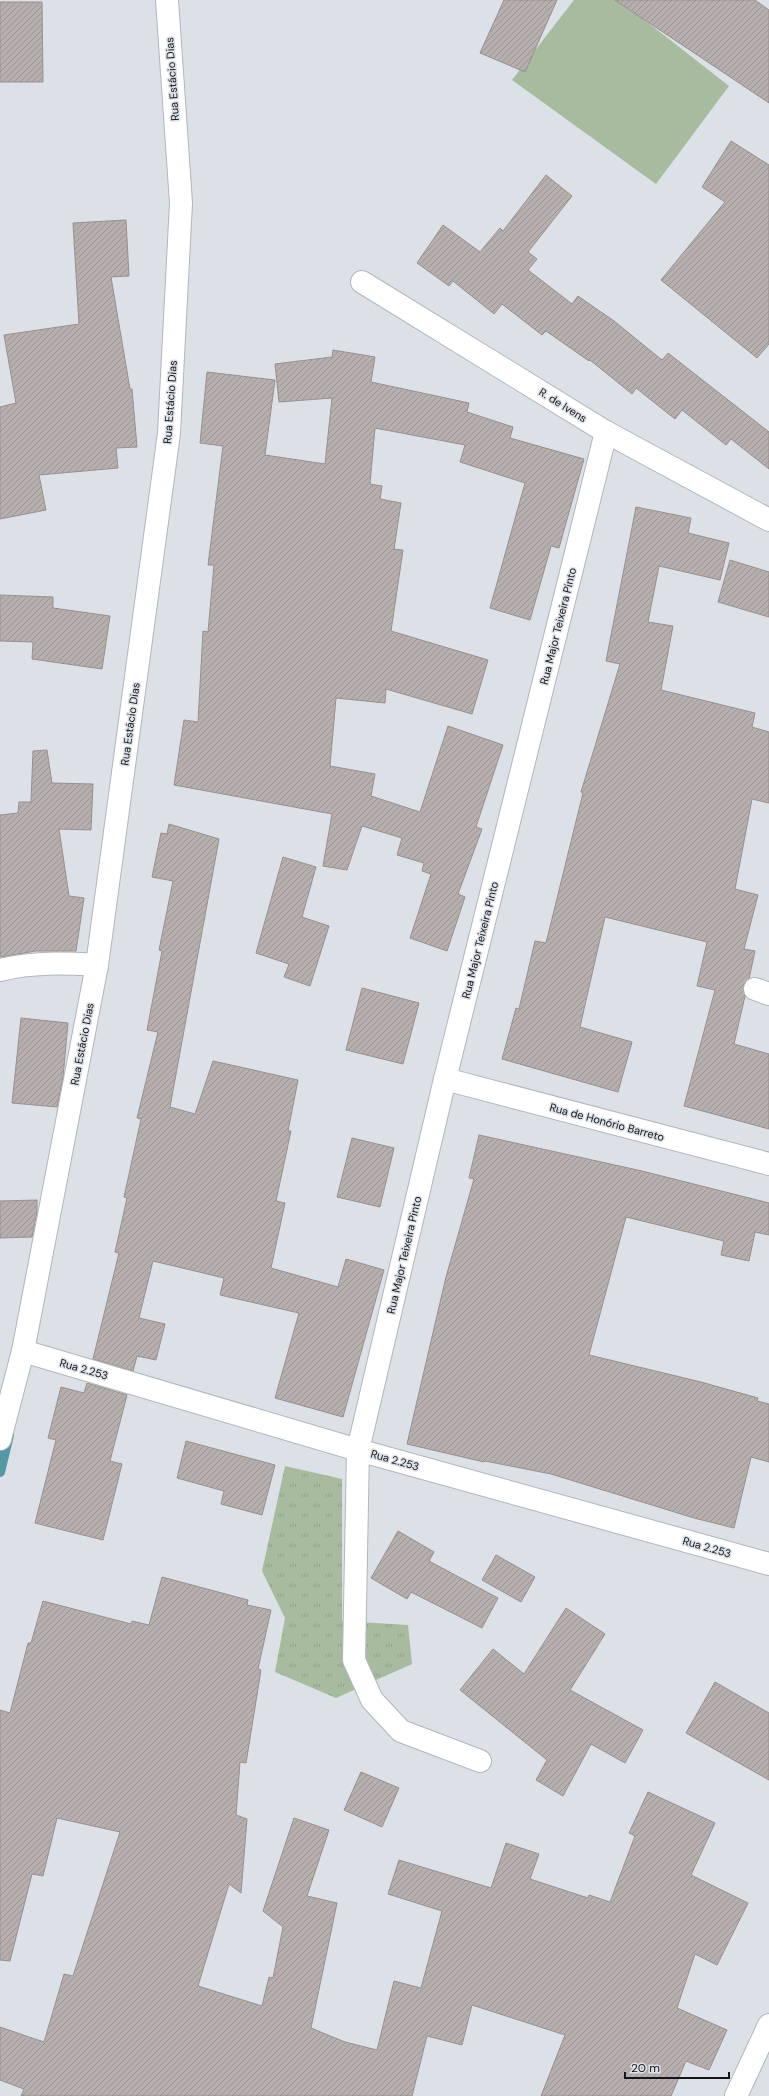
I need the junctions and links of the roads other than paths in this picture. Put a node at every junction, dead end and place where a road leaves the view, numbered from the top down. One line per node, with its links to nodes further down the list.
1 (167, 0): 5 (street, Rua Estácio Dias)
2 (362, 282): 3 (street, R. de Ivens)
3 (606, 432): 4 (street, R. de Ivens); 7 (street, Rua Major Teixeira Pinto)
4 (769, 520)
5 (97, 965): 6 (street); 9 (street, Rua Estácio Dias)
6 (0, 970)
7 (446, 1079): 8 (street, Rua de Honório Barreto); 11 (street, Rua Major Teixeira Pinto)
8 (769, 1164)
9 (23, 1351): 10 (street, Rua Estácio Dias); 11 (street, Rua 2.253)
10 (0, 1439)
11 (358, 1450): 12 (street, Rua 2.253); 13 (street, Rua Major Teixeira Pinto)
12 (769, 1564)
13 (480, 1761)
14 (769, 2025): 15 (street)
15 (736, 2096)

